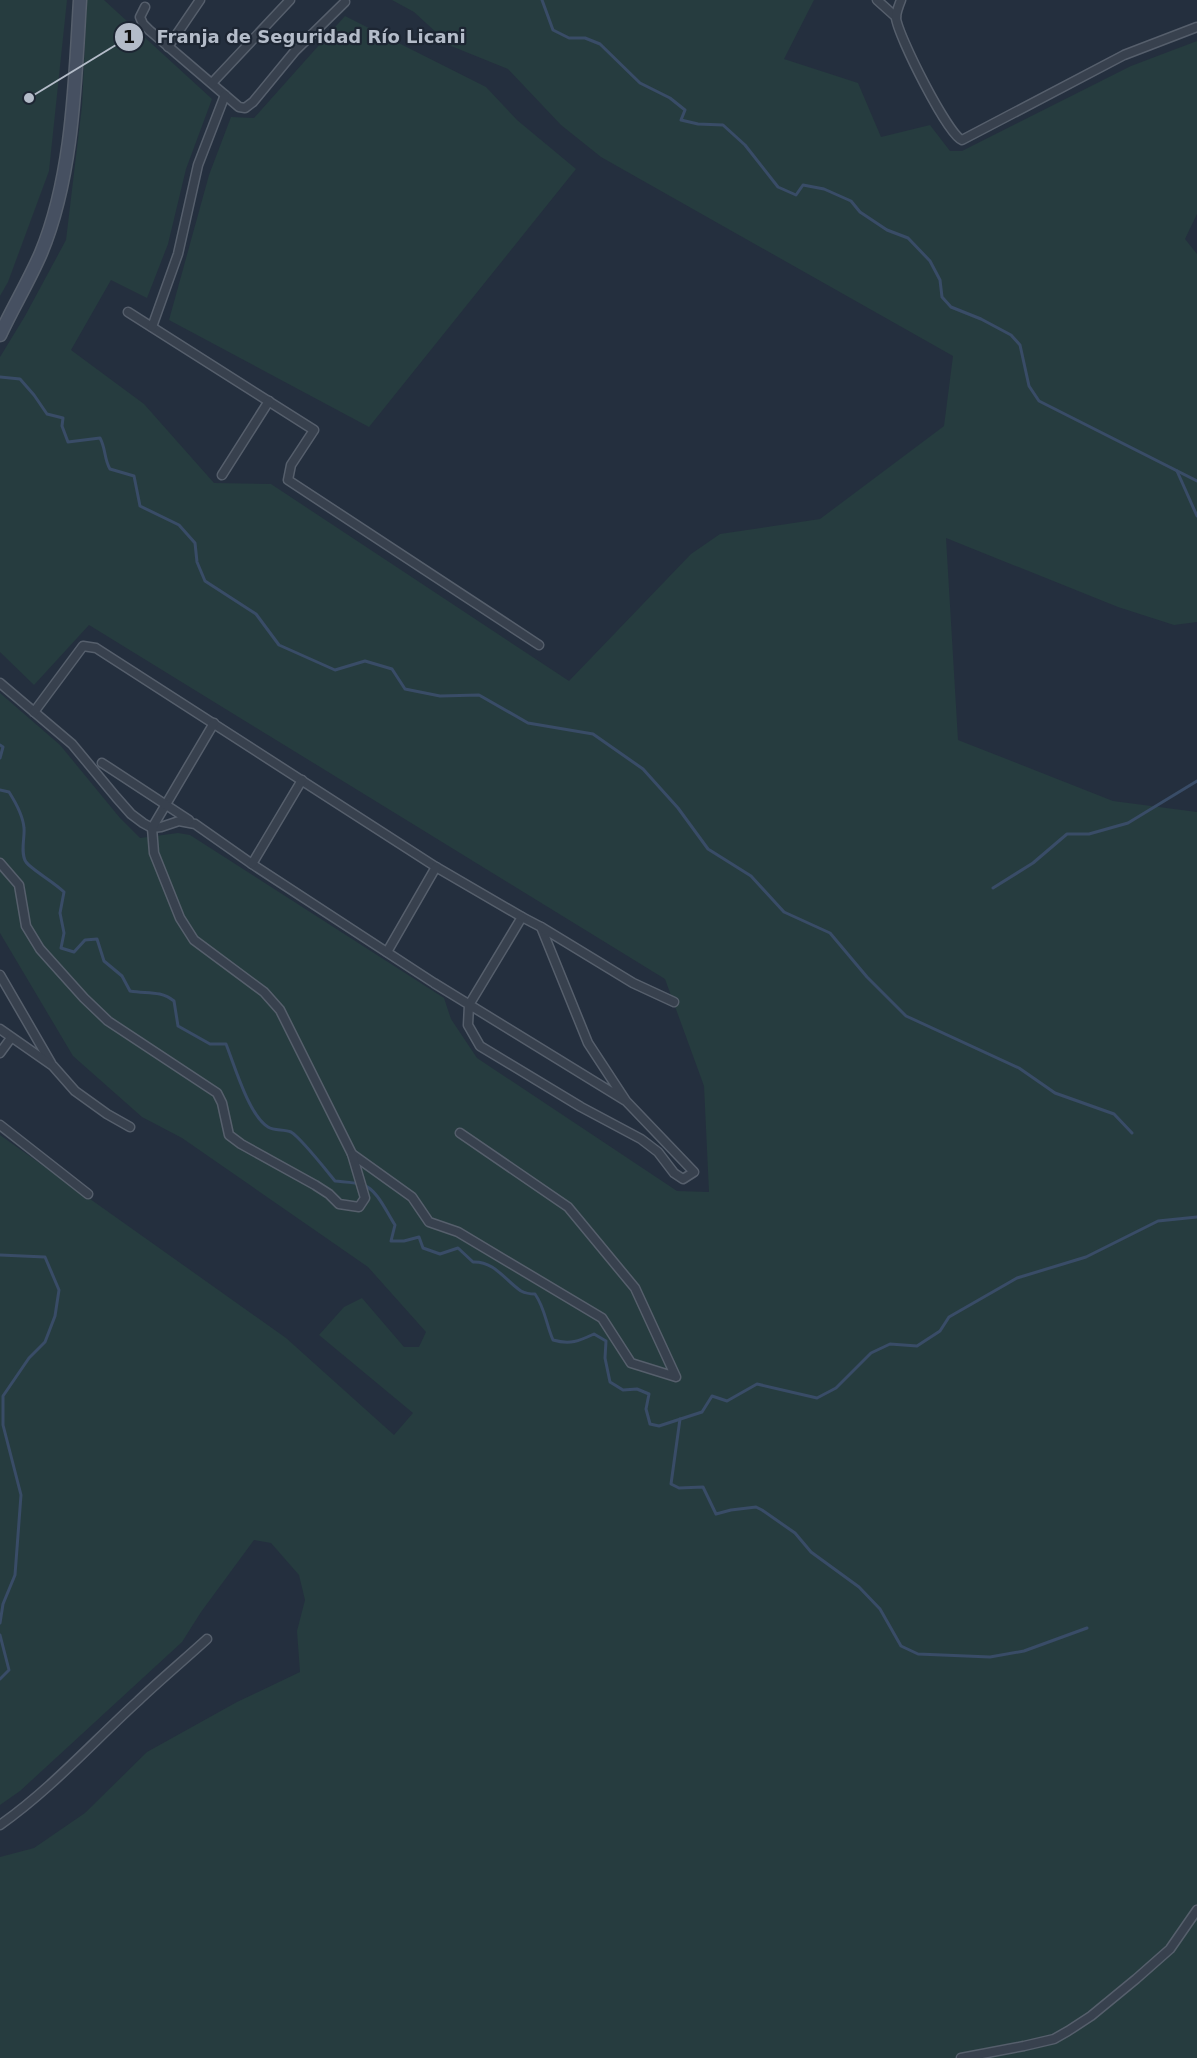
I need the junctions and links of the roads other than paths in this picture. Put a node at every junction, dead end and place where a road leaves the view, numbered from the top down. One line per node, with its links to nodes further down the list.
1 (80, 0): 15 (main road)
2 (200, 0): 10 (street)
3 (290, 0): 11 (street)
4 (877, 0): 8 (street)
5 (901, 0): 8 (street)
6 (345, 2): 12 (street)
7 (145, 7): 10 (street)
8 (896, 17): 9 (street)
9 (1197, 27)
10 (168, 47): 11 (street)
11 (212, 83): 12 (street)
12 (225, 95): 14 (street)
13 (128, 312): 14 (street)
14 (153, 327): 16 (street)
15 (0, 334)
16 (269, 401): 17 (street); 18 (street)
17 (222, 475)
18 (539, 645)
19 (0, 683): 20 (street)
20 (34, 712): 21 (street); 26 (street)
21 (214, 723): 23 (street); 24 (street)
22 (102, 764): 24 (street)
23 (302, 780): 28 (street); 29 (street)
24 (165, 806): 25 (street); 26 (street)
25 (195, 824): 26 (street); 28 (street)
26 (152, 828): 44 (street)
27 (0, 863): 44 (street)
28 (252, 864): 32 (street)
29 (436, 867): 30 (street); 32 (street)
30 (522, 917): 31 (street); 35 (street)
31 (541, 927): 34 (street); 40 (street)
32 (387, 952): 35 (street)
33 (0, 975): 39 (street)
34 (674, 1002)
35 (469, 1005): 40 (street); 40 (street)
36 (0, 1029): 37 (street)
37 (11, 1038): 38 (street); 39 (street)
38 (0, 1053)
39 (53, 1066): 42 (street)
40 (626, 1101)
41 (0, 1125): 45 (street)
42 (130, 1127)
43 (460, 1133): 44 (street)
44 (352, 1154)
45 (88, 1194)
46 (207, 1639): 47 (street)
47 (0, 1825)
48 (1197, 1911): 49 (street)
49 (961, 2058)

